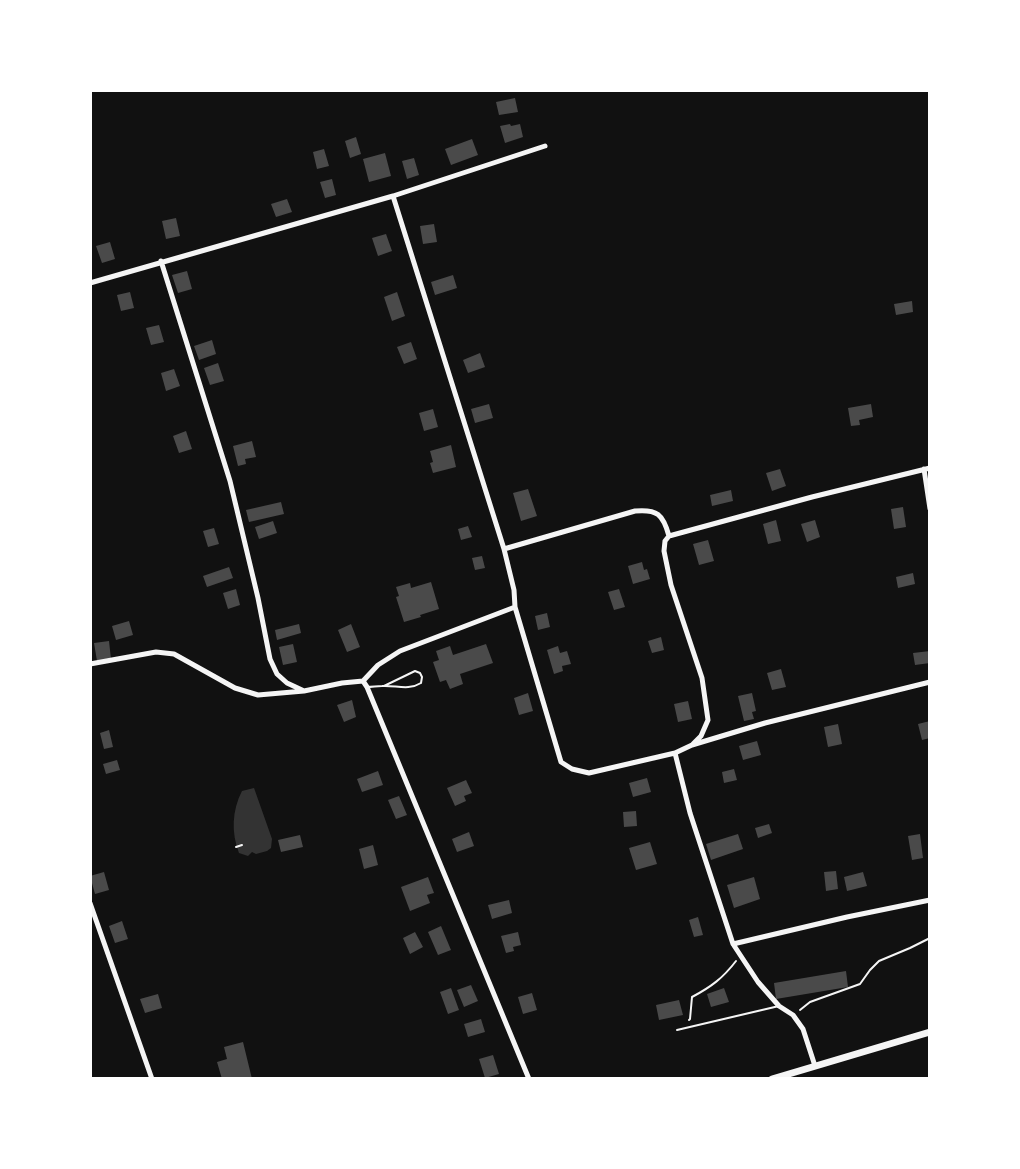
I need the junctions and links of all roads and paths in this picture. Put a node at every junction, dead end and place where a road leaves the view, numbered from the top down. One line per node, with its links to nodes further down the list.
1 (545, 146): 2 (street)
2 (393, 196): 3 (street); 8 (street)
3 (161, 261): 4 (street); 15 (street)
4 (90, 283)
5 (927, 469): 6 (street); 7 (street)
6 (930, 509)
7 (669, 536): 8 (street); 16 (street)
8 (504, 549): 9 (street)
9 (515, 607): 11 (street); 17 (street)
10 (90, 664): 15 (street)
11 (363, 681): 14 (street); 15 (street)
12 (930, 682): 16 (street)
13 (384, 686): 13 (lane); 14 (lane)
14 (367, 687): 31 (street)
15 (304, 690)
16 (692, 745): 17 (street)
17 (675, 753): 23 (street)
18 (242, 845): 19 (path)
19 (236, 847)
20 (930, 900): 23 (street)
21 (90, 903): 30 (street)
22 (930, 938): 26 (path)
23 (734, 944): 24 (street)
24 (740, 956): 25 (street); 27 (path)
25 (779, 1006): 26 (street); 27 (lane)
26 (793, 1015): 29 (street)
27 (677, 1030)
28 (930, 1032): 29 (street)
29 (815, 1066): 32 (street)
30 (152, 1079)
31 (529, 1079)
32 (772, 1079)

